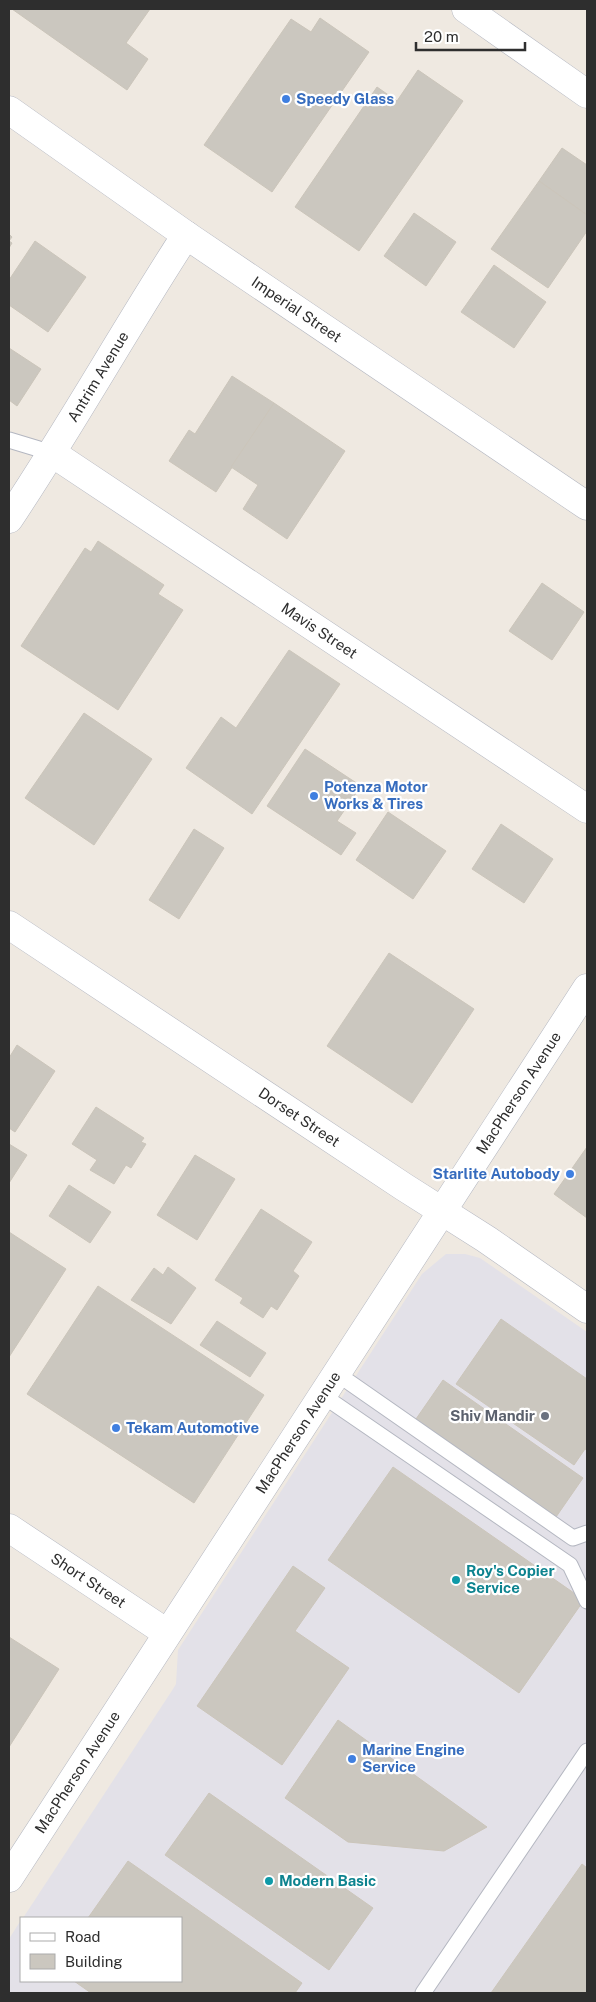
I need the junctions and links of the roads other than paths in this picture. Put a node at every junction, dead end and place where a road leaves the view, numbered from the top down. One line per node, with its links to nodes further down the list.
1 (466, 9): 2 (street)
2 (587, 94)
3 (9, 110): 4 (street, Imperial Street)
4 (186, 235): 6 (street, Antrim Avenue); 7 (street, Imperial Street)
5 (9, 440): 6 (lane)
6 (52, 453): 8 (street, Antrim Avenue); 9 (street, Mavis Street)
7 (587, 506)
8 (9, 519)
9 (587, 809)
10 (9, 925): 12 (street, Dorset Street)
11 (587, 988): 12 (street, MacPherson Avenue)
12 (442, 1210): 13 (street, Dorset Street); 14 (street, MacPherson Avenue)
13 (587, 1309)
14 (329, 1384): 16 (lane); 17 (lane); 18 (street, MacPherson Avenue)
15 (9, 1528): 18 (street, Short Street)
16 (587, 1533)
17 (587, 1601)
18 (167, 1633): 20 (street, MacPherson Avenue)
19 (587, 1751): 21 (lane)
20 (9, 1878)
21 (423, 1993)

